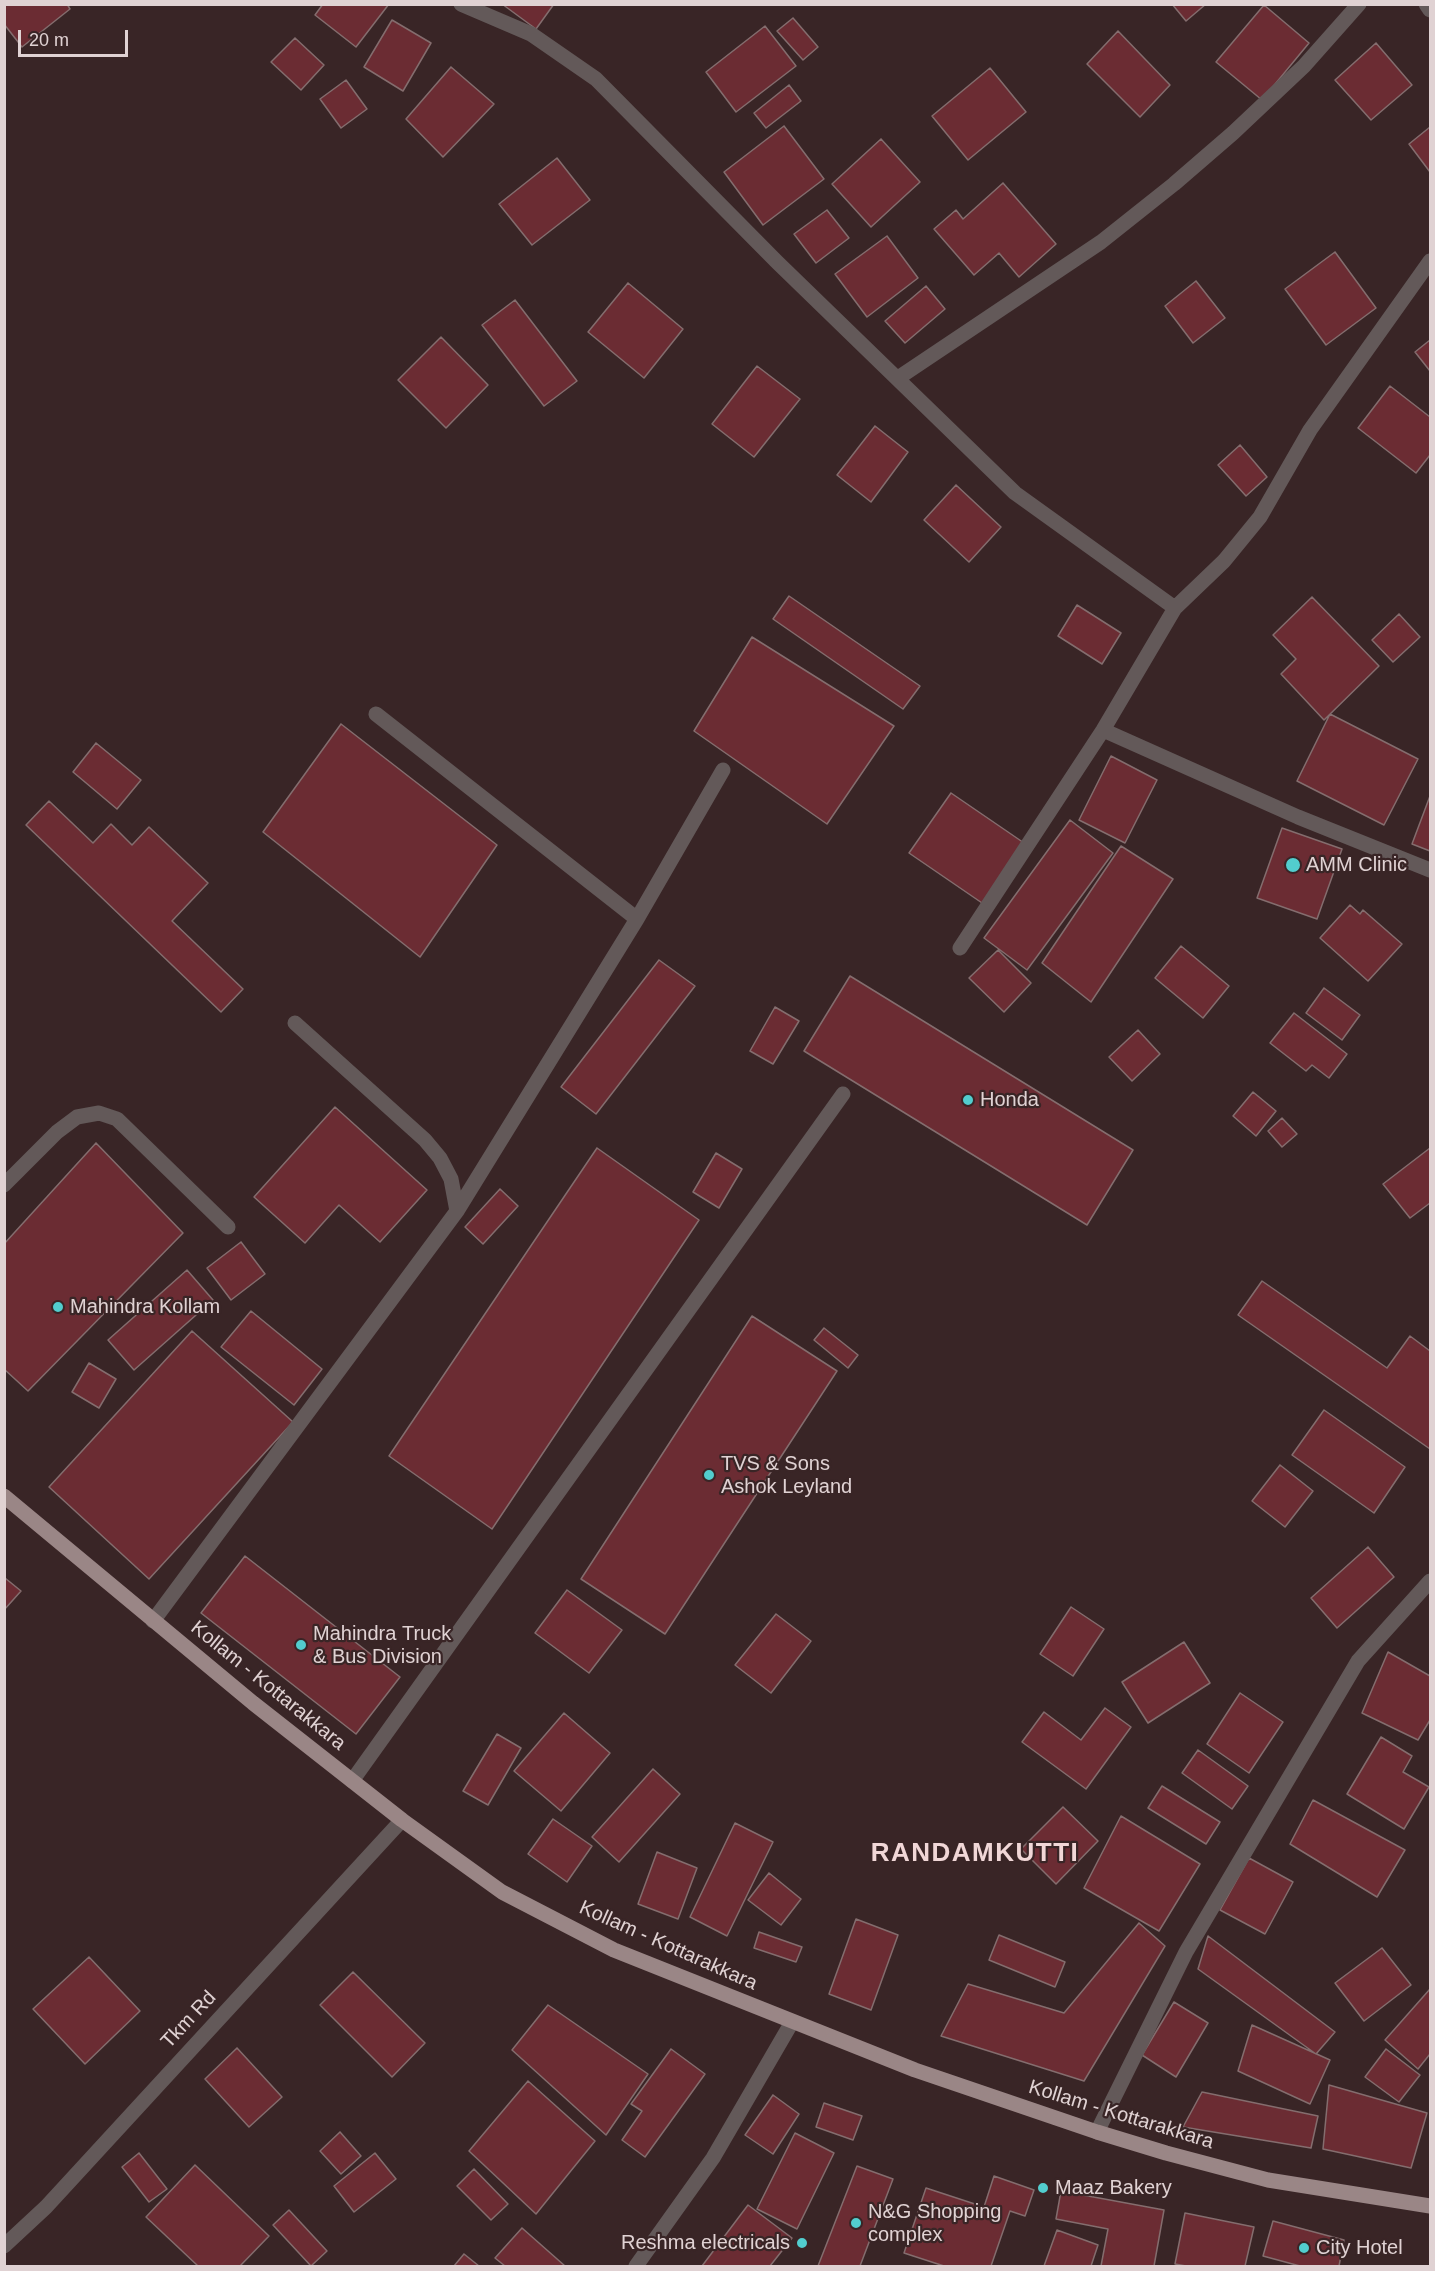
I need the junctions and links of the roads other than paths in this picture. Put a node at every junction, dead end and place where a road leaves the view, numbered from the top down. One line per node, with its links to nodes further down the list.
1 (461, 4): 6 (street)
2 (1359, 4): 6 (street)
3 (1426, 4): 4 (street)
4 (1431, 10)
5 (1431, 261): 7 (street)
6 (898, 378): 7 (street)
7 (1175, 608): 9 (street)
8 (376, 714): 12 (street)
9 (1103, 730): 11 (street); 13 (street)
10 (723, 770): 12 (street)
11 (1431, 870)
12 (637, 920): 17 (street)
13 (960, 948)
14 (296, 1023): 17 (street)
15 (843, 1094): 22 (street)
16 (4, 1185): 18 (street)
17 (457, 1211): 21 (street)
18 (228, 1227)
19 (4, 1496): 21 (main road, Kollam - Kottarakkara)
20 (1431, 1581): 25 (street)
21 (153, 1621): 22 (main road, Kollam - Kottarakkara)
22 (352, 1781): 23 (main road, Kollam - Kottarakkara)
23 (402, 1820): 24 (main road, Kollam - Kottarakkara); 27 (street, Tkm Rd)
24 (792, 2022): 25 (main road, Kollam - Kottarakkara); 28 (street)
25 (1097, 2132): 26 (main road, Kollam - Kottarakkara)
26 (1431, 2206)
27 (4, 2246)
28 (636, 2266)

